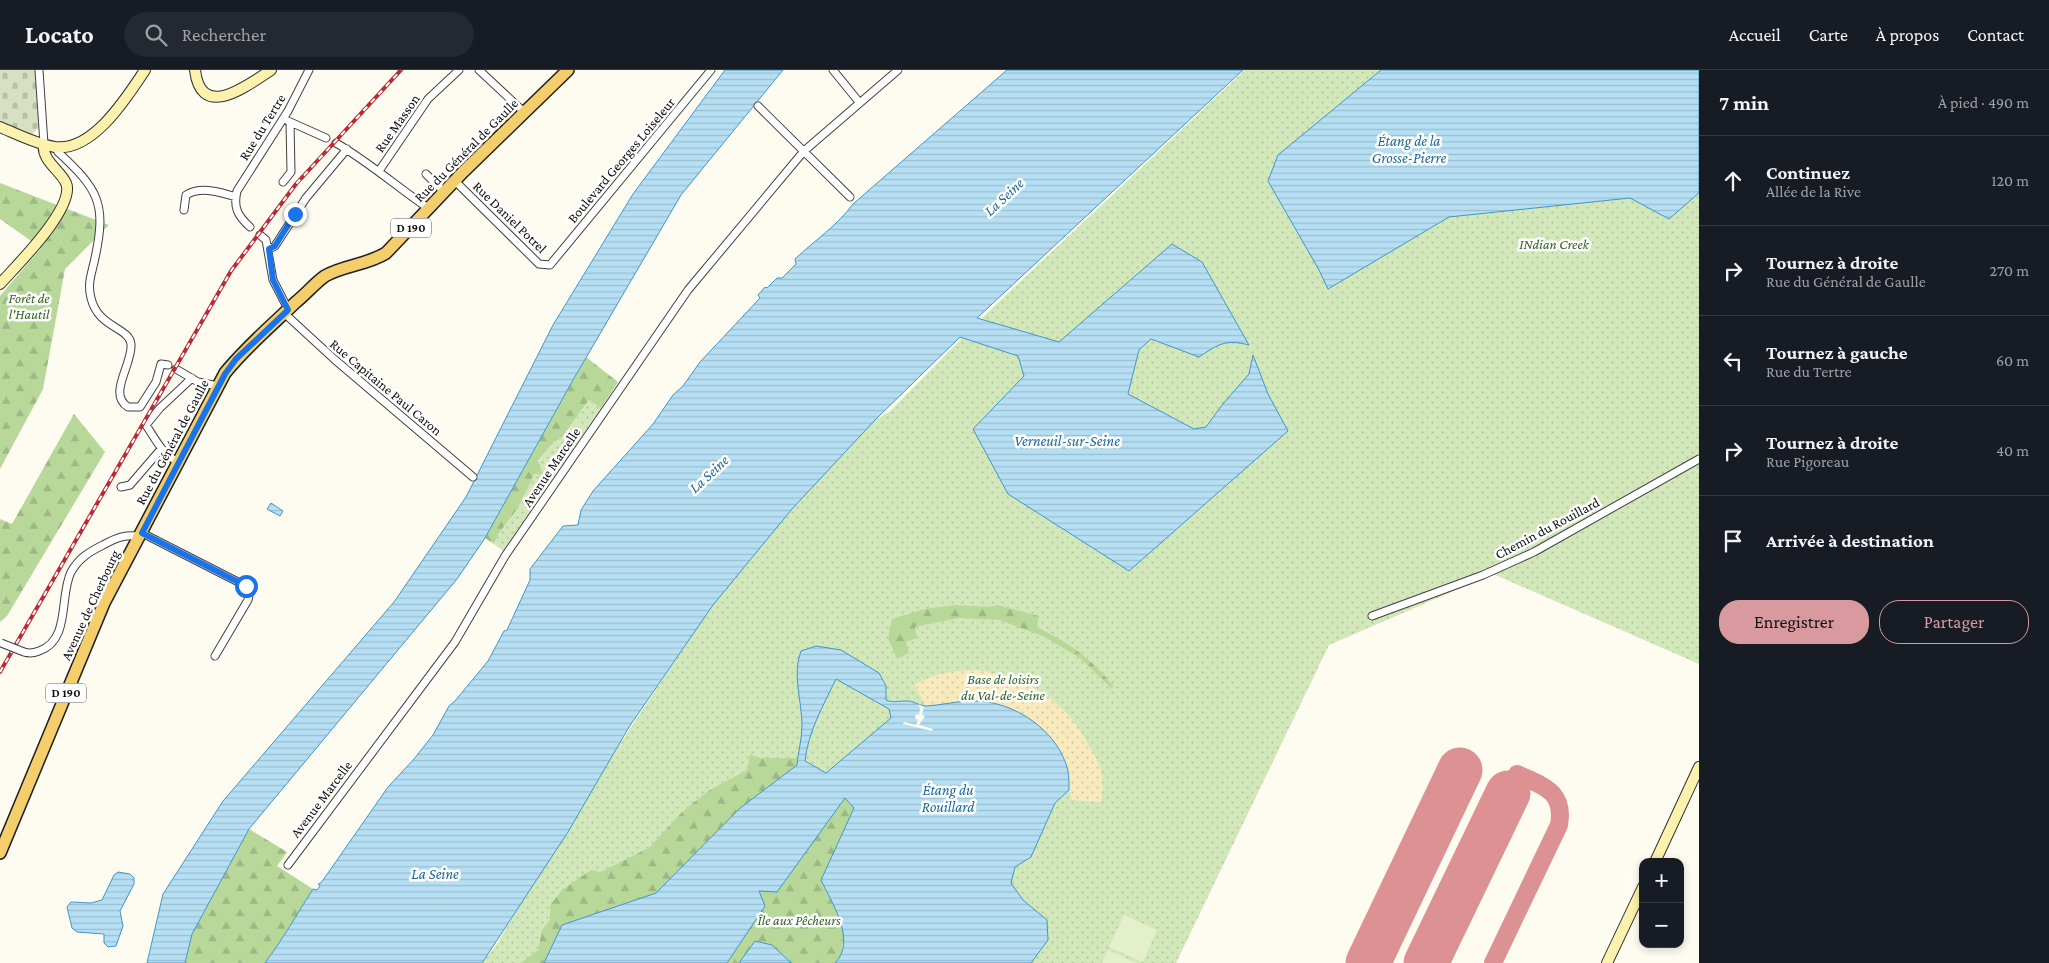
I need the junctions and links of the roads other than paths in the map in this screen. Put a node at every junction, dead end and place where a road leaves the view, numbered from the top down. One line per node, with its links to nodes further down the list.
1 (39, 70): 20 (street)
2 (145, 70): 21 (street)
3 (195, 70): 4 (street)
4 (271, 70)
5 (309, 70): 15 (street, Rue du Tertre)
6 (459, 70): 24 (street, Rue Masson)
7 (479, 70): 14 (street)
8 (568, 70): 14 (main road, Rue du Général de Gaulle / D 190)
9 (711, 70): 36 (street, Boulevard Georges Loiseleur)
10 (833, 70): 12 (street)
11 (898, 70): 12 (street, Avenue Marcelle)
12 (859, 102): 23 (street, Avenue Marcelle)
13 (758, 106): 23 (street)
14 (524, 112): 26 (main road, Rue du Général de Gaulle / D 190)
15 (282, 119): 16 (street); 29 (street, Rue du Tertre)
16 (290, 122): 18 (street); 27 (street)
17 (0, 127): 20 (street)
18 (326, 138)
19 (336, 143): 22 (street)
20 (44, 144): 21 (street); 37 (street)
21 (56, 147): 39 (street)
22 (346, 149): 24 (street); 35 (street)
23 (804, 151): 30 (street); 55 (street, Avenue Marcelle)
24 (379, 171): 31 (street)
25 (426, 174): 28 (street)
26 (455, 181): 28 (main road, Rue du Général de Gaulle / D 190); 36 (street, Rue Daniel Potrel)
27 (283, 182)
28 (444, 192): 31 (main road, Rue du Général de Gaulle / D 190)
29 (236, 197): 32 (street); 33 (street)
30 (850, 197)
31 (428, 208): 38 (main road, Rue du Général de Gaulle / D 190)
32 (184, 210)
33 (250, 227)
34 (260, 234): 35 (street)
35 (269, 249): 38 (street)
36 (550, 265)
37 (0, 284)
38 (286, 311): 42 (main road, Rue du Général de Gaulle / D 190); 46 (street, Rue Capitaine Paul Caron)
39 (168, 365)
40 (176, 369): 41 (street)
41 (192, 378): 42 (street); 43 (street)
42 (218, 386): 45 (main road, Rue du Général de Gaulle / D 190)
43 (161, 449): 45 (street); 47 (street)
44 (1699, 459): 49 (street, Chemin du Rouillard)
45 (178, 462): 48 (main road, Rue du Général de Gaulle / D 190)
46 (473, 477)
47 (121, 487)
48 (141, 535): 50 (street, bridge); 51 (street); 53 (main road, Avenue de Cherbourg / D 190)
49 (1372, 616)
50 (1, 642)
51 (215, 656)
52 (1699, 767): 54 (street)
53 (0, 853)
54 (1657, 858)
55 (288, 866)
56 (1639, 895): 57 (street)
57 (1607, 963)

